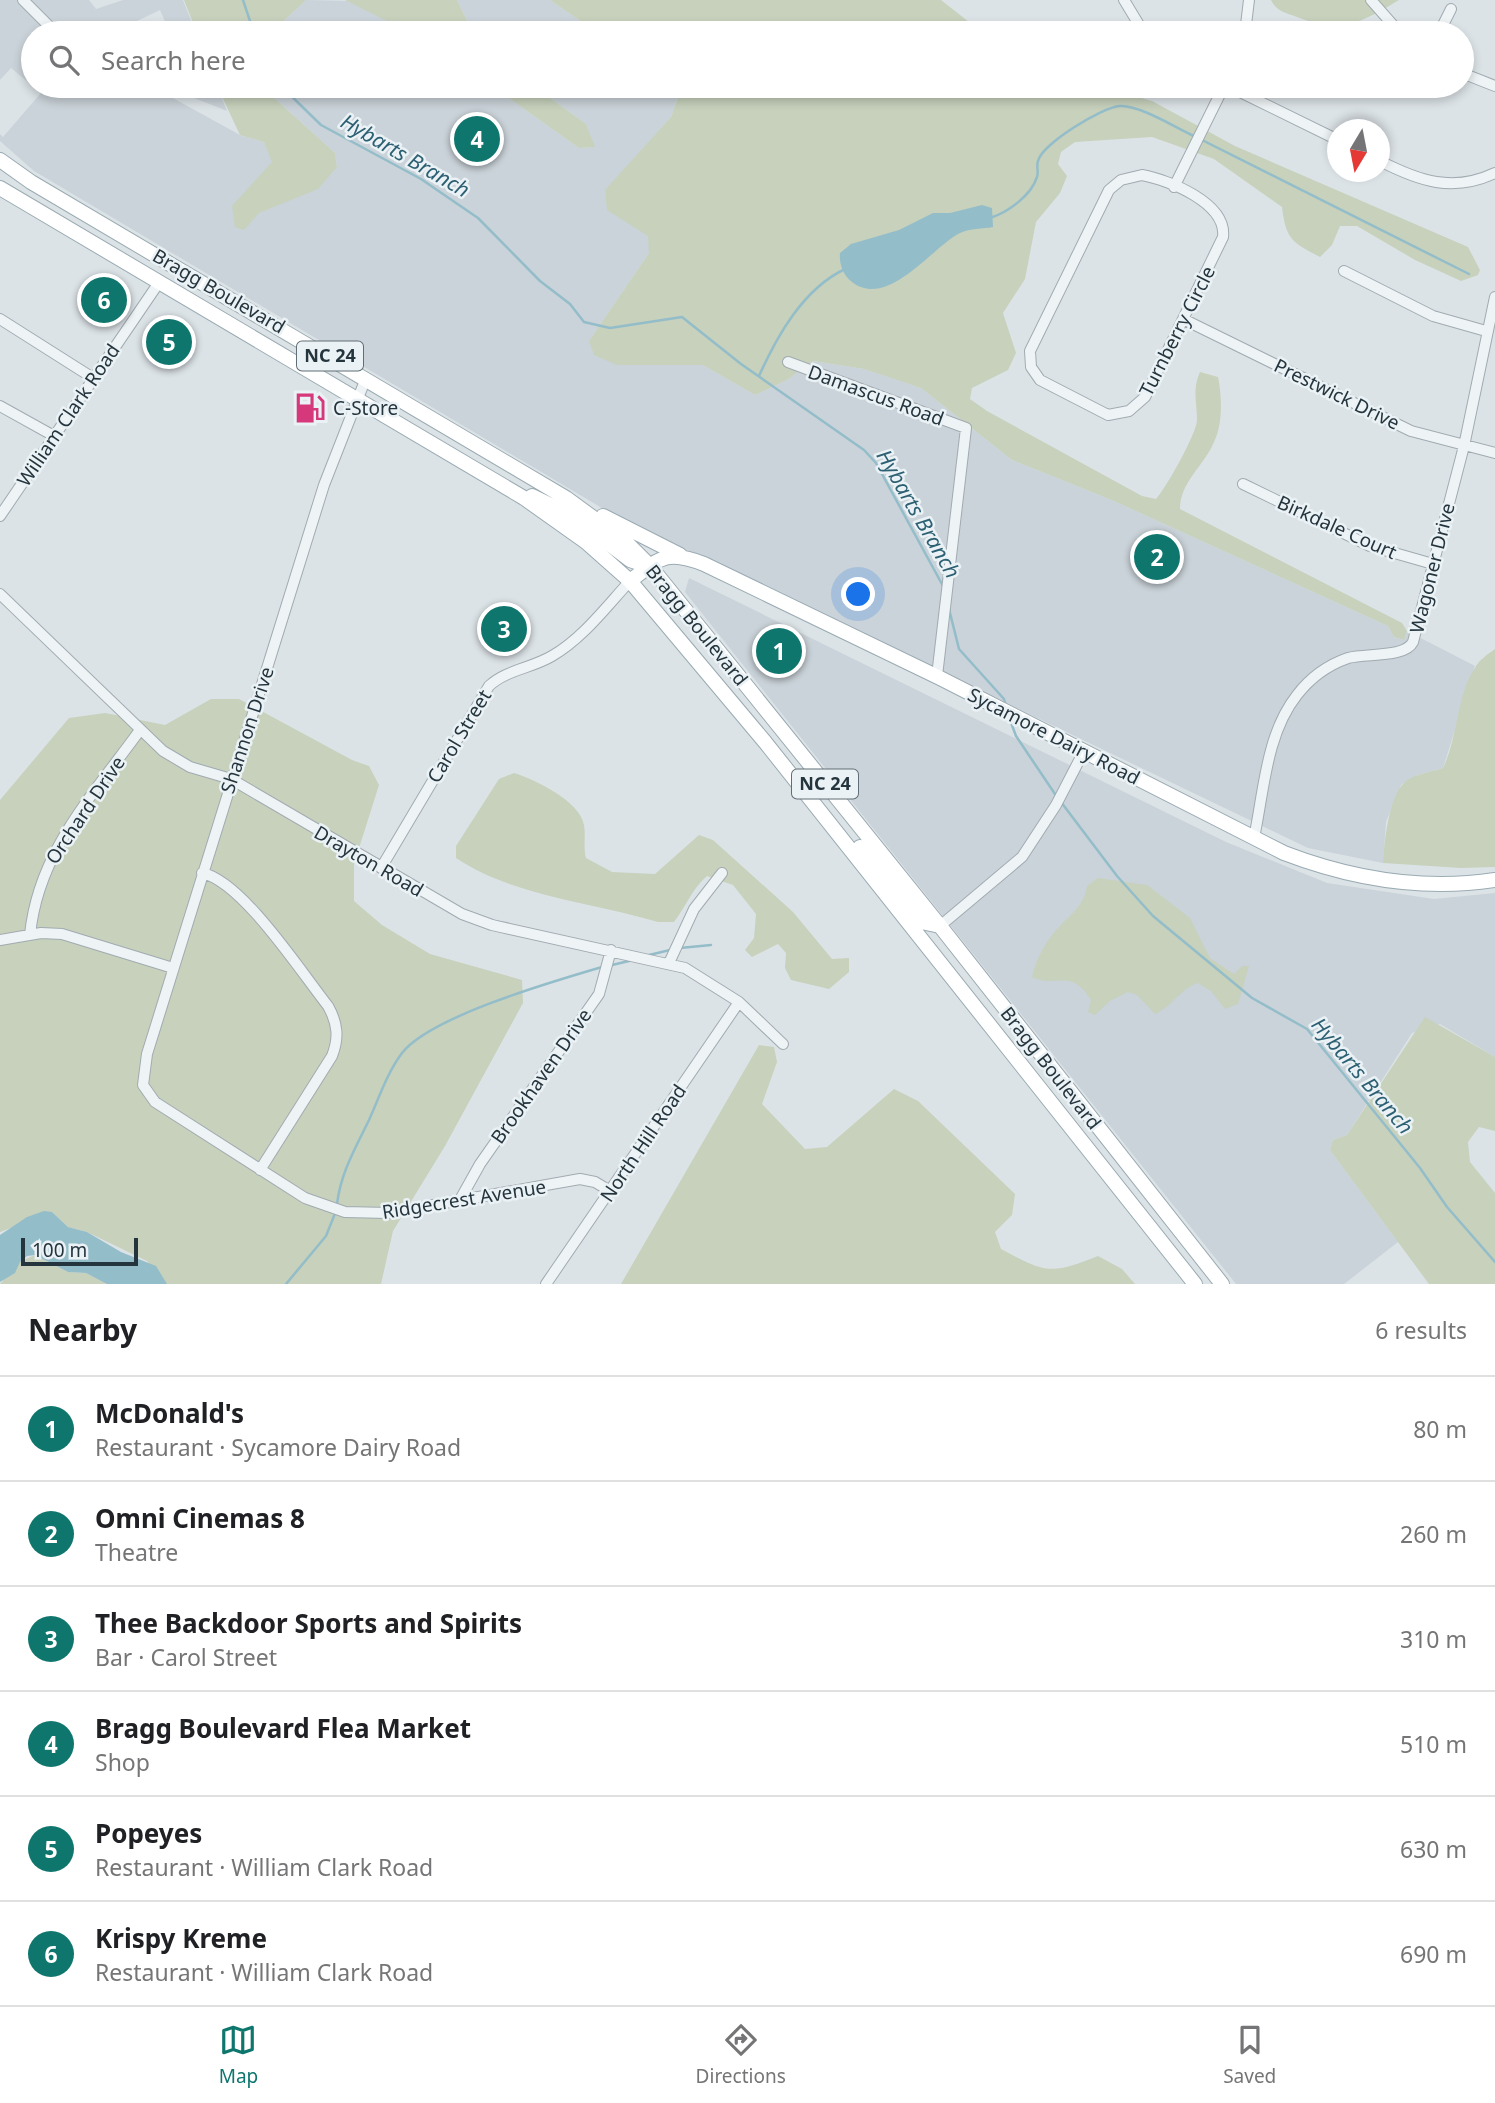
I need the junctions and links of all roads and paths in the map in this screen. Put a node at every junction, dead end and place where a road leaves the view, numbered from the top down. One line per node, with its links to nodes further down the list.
1 (23, 0): 6 (street)
2 (1124, 0): 7 (street)
3 (1249, 0): 8 (street)
4 (1371, 0): 9 (street)
5 (1451, 9): 10 (street)
6 (44, 21)
7 (1137, 21)
8 (1246, 21)
9 (1389, 21)
10 (1445, 21)
11 (1474, 78): 12 (street)
12 (1495, 86)
13 (1220, 98): 19 (street)
14 (1251, 98): 15 (street)
15 (1327, 135)
16 (0, 160): 29 (main road, Bragg Boulevard / NC 24)
17 (1390, 165): 18 (street)
18 (1494, 177)
19 (1174, 187): 25 (street, Turnberry Circle); 25 (street, Turnberry Circle)
20 (0, 188): 22 (main road, Bragg Boulevard / NC 24)
21 (1344, 271): 26 (street)
22 (160, 281): 28 (street, William Clark Road); 30 (main road, Bragg Boulevard / NC 24)
23 (1495, 297): 26 (street, Wagoner Drive)
24 (0, 319): 28 (street)
25 (1185, 320): 33 (street, Prestwick Drive)
26 (1486, 331): 33 (street, Wagoner Drive)
27 (788, 362): 44 (street, Damascus Road)
28 (93, 377): 32 (street, William Clark Road)
29 (366, 378): 30 (street, Shannon Drive); 37 (main road, Bragg Boulevard / NC 24)
30 (356, 399): 35 (main road, Bragg Boulevard / NC 24); 47 (street, Shannon Drive)
31 (0, 406): 32 (street)
32 (54, 436): 38 (street, William Clark Road)
33 (1464, 446): 34 (street, Prestwick Drive); 40 (street, Wagoner Drive)
34 (1495, 453)
35 (481, 473): 41 (main road); 42 (main road, Bragg Boulevard / NC 24)
36 (1243, 484): 40 (street, Birkdale Court)
37 (566, 498): 39 (main road, Sycamore Dairy Road); 41 (main road, Bragg Boulevard / NC 24)
38 (0, 516)
39 (680, 555): 41 (main road); 44 (main road, Sycamore Dairy Road)
40 (1433, 564): 49 (street, Wagoner Drive)
41 (650, 566): 42 (main road); 54 (main road, Bragg Boulevard / NC 24)
42 (630, 581): 48 (main road, Bragg Boulevard / NC 24); 50 (street, Carol Street)
43 (0, 594): 45 (street, Drayton Road)
44 (937, 676): 46 (main road, Sycamore Dairy Road)
45 (141, 730): 47 (street, Drayton Road); 55 (street, Orchard Drive)
46 (1084, 751): 49 (main road, Sycamore Dairy Road); 54 (street)
47 (231, 779): 50 (street, Drayton Road); 51 (street, Shannon Drive)
48 (807, 796): 54 (main road); 61 (main road, Bragg Boulevard / NC 24)
49 (1254, 838): 53 (main road, Sycamore Dairy Road)
50 (381, 868): 57 (street, Drayton Road)
51 (202, 873): 59 (street, Shannon Drive); 65 (street)
52 (722, 873): 58 (street)
53 (1495, 880)
54 (940, 926): 64 (main road, Bragg Boulevard / NC 24)
55 (30, 936): 56 (street); 59 (street)
56 (0, 940)
57 (611, 950): 58 (street, Drayton Road); 67 (street, Brookhaven Drive)
58 (669, 963): 60 (street, Drayton Road)
59 (173, 968): 63 (street, Shannon Drive)
60 (740, 1002): 62 (street, Drayton Road); 66 (street, North Hill Road)
61 (978, 1008): 64 (main road); 69 (main road, Bragg Boulevard / NC 24)
62 (783, 1044)
63 (143, 1085): 65 (street, Ridgecrest Avenue)
64 (1068, 1088): 70 (main road, Bragg Boulevard / NC 24)
65 (260, 1170): 67 (street, Ridgecrest Avenue)
66 (610, 1191): 67 (street, Ridgecrest Avenue); 68 (street, North Hill Road)
67 (461, 1199)
68 (546, 1284)
69 (1195, 1284)
70 (1222, 1284)

